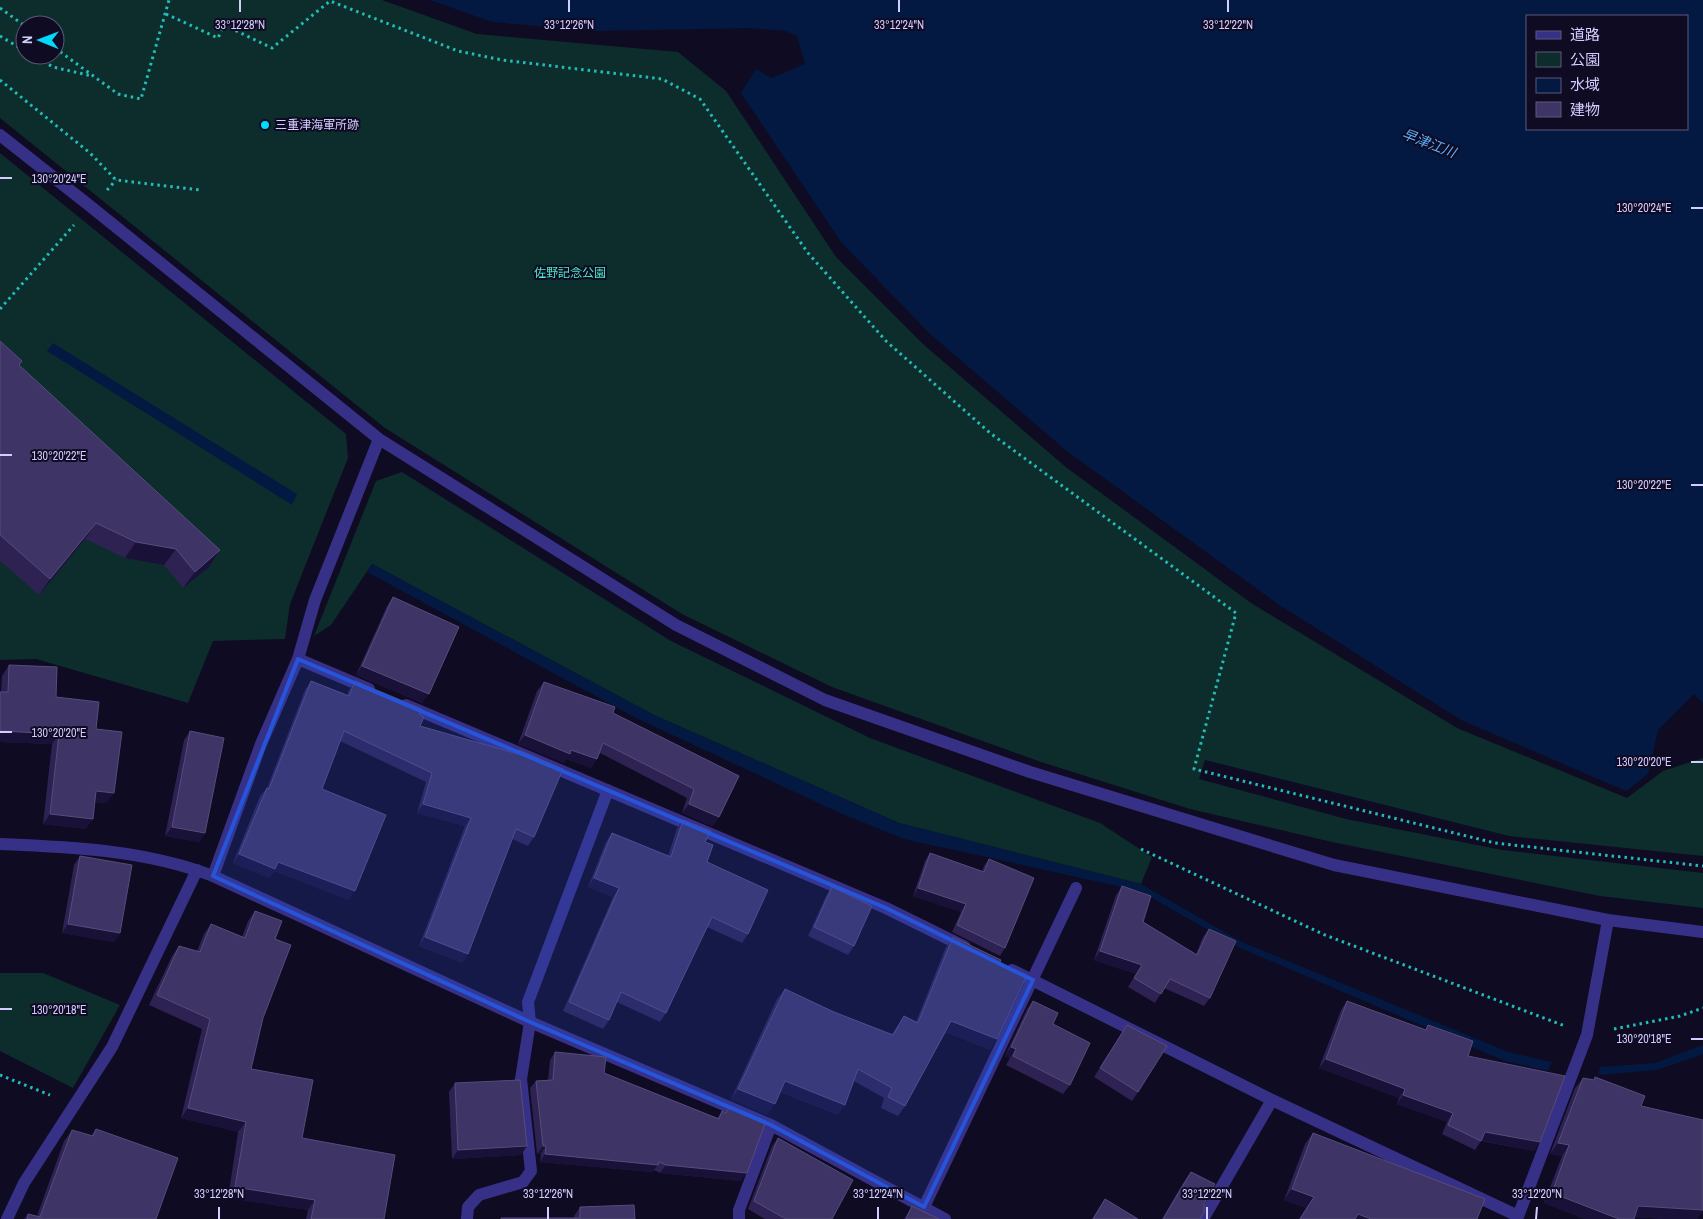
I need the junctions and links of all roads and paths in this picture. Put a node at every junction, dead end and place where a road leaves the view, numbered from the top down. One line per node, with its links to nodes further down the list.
1 (169, 0): 3 (path)
2 (0, 8): 4 (path)
3 (166, 14): 9 (path); 22 (path)
4 (15, 19)
5 (0, 36): 6 (path)
6 (15, 45)
7 (65, 55): 9 (path)
8 (47, 65): 9 (path)
9 (94, 76)
10 (0, 80): 12 (path)
11 (0, 135): 13 (street)
12 (200, 190)
13 (90, 206): 14 (path); 15 (street)
14 (0, 309)
15 (379, 438): 16 (street); 26 (street)
16 (298, 659): 17 (street); 24 (street)
17 (380, 694)
18 (398, 702): 19 (street)
19 (608, 790): 28 (street); 32 (street)
20 (0, 844): 23 (street)
21 (1141, 849): 33 (path)
22 (1703, 866)
23 (197, 870): 24 (street); 36 (street)
24 (213, 876): 32 (street)
25 (1076, 888): 30 (street)
26 (1608, 920): 27 (street); 33 (street)
27 (1703, 932)
28 (973, 951)
29 (999, 963): 30 (street)
30 (1033, 980): 35 (street); 38 (street)
31 (1703, 1008): 33 (path)
32 (530, 1022): 37 (street); 41 (street)
33 (1587, 1035): 39 (street)
34 (0, 1074): 36 (path)
35 (1272, 1100): 39 (street); 44 (street)
36 (74, 1105): 40 (street)
37 (771, 1125): 38 (street); 42 (street)
38 (924, 1207): 43 (street)
39 (1518, 1217)
40 (7, 1219)
41 (466, 1219)
42 (738, 1219)
43 (945, 1219)
44 (1203, 1219)

